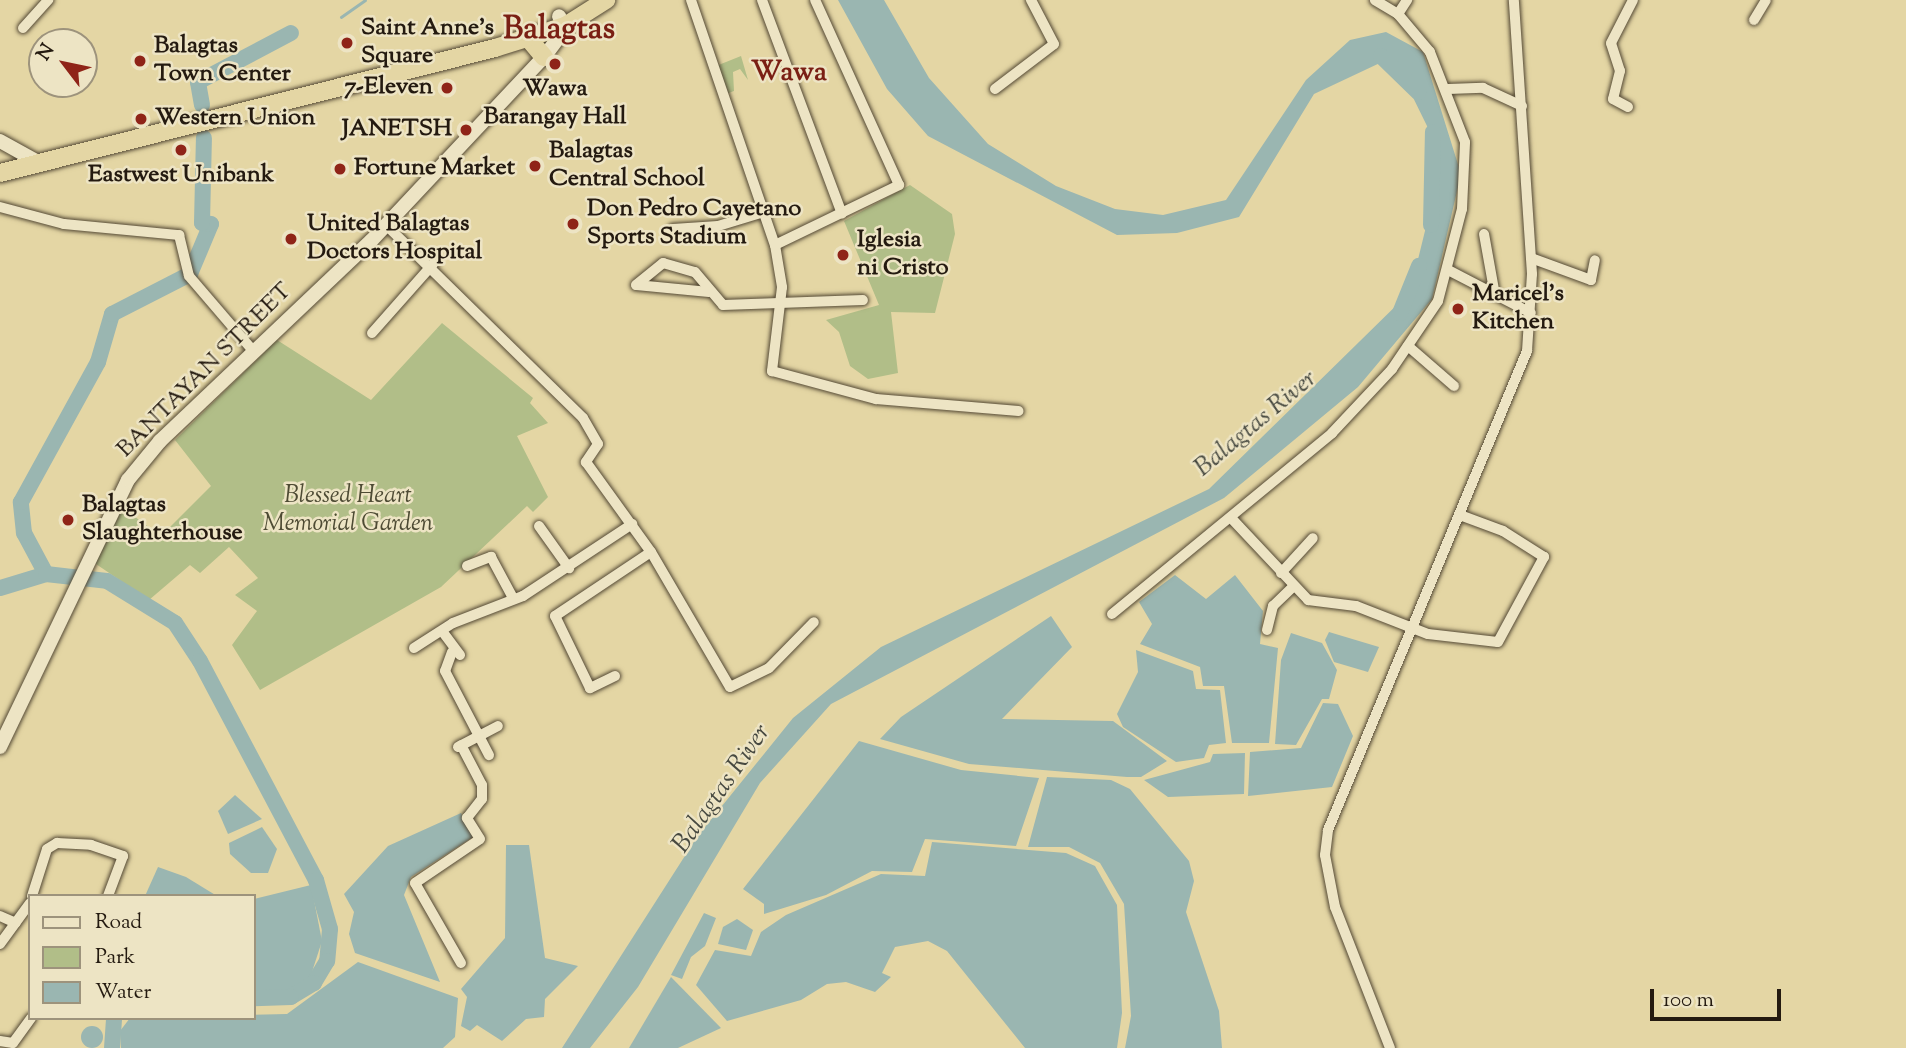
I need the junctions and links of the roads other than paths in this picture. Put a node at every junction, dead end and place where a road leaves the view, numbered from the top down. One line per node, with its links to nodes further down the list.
1 (48, 0): 16 (street)
2 (586, 0): 15 (highway)
3 (606, 0): 15 (highway)
4 (691, 0): 29 (street)
5 (762, 0): 30 (street)
6 (815, 0): 30 (street)
7 (1031, 0): 19 (street)
8 (1375, 0): 13 (street)
9 (1408, 0): 13 (street)
10 (1514, 0): 21 (street)
11 (1633, 0): 22 (street)
12 (1766, 0): 14 (street)
13 (1398, 14): 20 (street)
14 (1754, 20)
15 (562, 21): 17 (highway); 18 (main road, BANTAYAN STREET); 23 (highway)
16 (23, 28)
17 (528, 38): 18 (highway); 23 (highway)
18 (544, 57): 31 (main road, BANTAYAN STREET)
19 (995, 89)
20 (1448, 89): 21 (street); 38 (street)
21 (1521, 106): 35 (street)
22 (1628, 107)
23 (206, 115): 25 (highway)
24 (0, 141): 25 (main road)
25 (34, 158): 26 (highway); 27 (highway)
26 (0, 164)
27 (0, 173)
28 (0, 207): 46 (street)
29 (764, 212): 32 (street); 34 (street)
30 (842, 214): 34 (street)
31 (384, 224): 37 (street); 46 (main road, BANTAYAN STREET)
32 (674, 229)
33 (1484, 234): 40 (street)
34 (775, 245): 42 (street)
35 (1531, 258): 36 (street); 43 (street)
36 (1595, 260)
37 (433, 264): 44 (street); 51 (street)
38 (1450, 271): 40 (street); 45 (street)
39 (709, 292): 39 (street); 42 (street)
40 (1495, 295): 43 (street)
41 (863, 300): 42 (street)
42 (781, 303): 48 (street)
43 (1531, 313): 49 (street)
44 (372, 333)
45 (1408, 346): 47 (street); 50 (street)
46 (255, 353): 69 (main road, BANTAYAN STREET)
47 (1454, 386)
48 (1018, 411)
49 (1460, 515): 62 (street); 62 (street)
50 (1233, 520): 57 (street); 60 (street)
51 (632, 524): 54 (street); 56 (street)
52 (539, 526): 56 (street)
53 (1313, 538): 57 (street)
54 (651, 552): 61 (street); 66 (street)
55 (467, 566): 59 (street)
56 (569, 568): 59 (street)
57 (1281, 573): 58 (street)
58 (1293, 587): 62 (street); 63 (street)
59 (513, 598): 64 (street)
60 (1112, 614)
61 (814, 622)
62 (1410, 629): 80 (street)
63 (1267, 630)
64 (442, 631): 65 (street); 68 (street)
65 (414, 648)
66 (615, 676)
67 (498, 726): 68 (street)
68 (479, 735): 70 (street); 77 (street)
69 (0, 746)
70 (489, 755)
71 (33, 894): 72 (street)
72 (109, 894)
73 (28, 905): 75 (street)
74 (0, 915): 75 (street)
75 (16, 923): 76 (street)
76 (0, 944)
77 (461, 963)
78 (29, 1020): 79 (street)
79 (0, 1041)
80 (1390, 1048)

